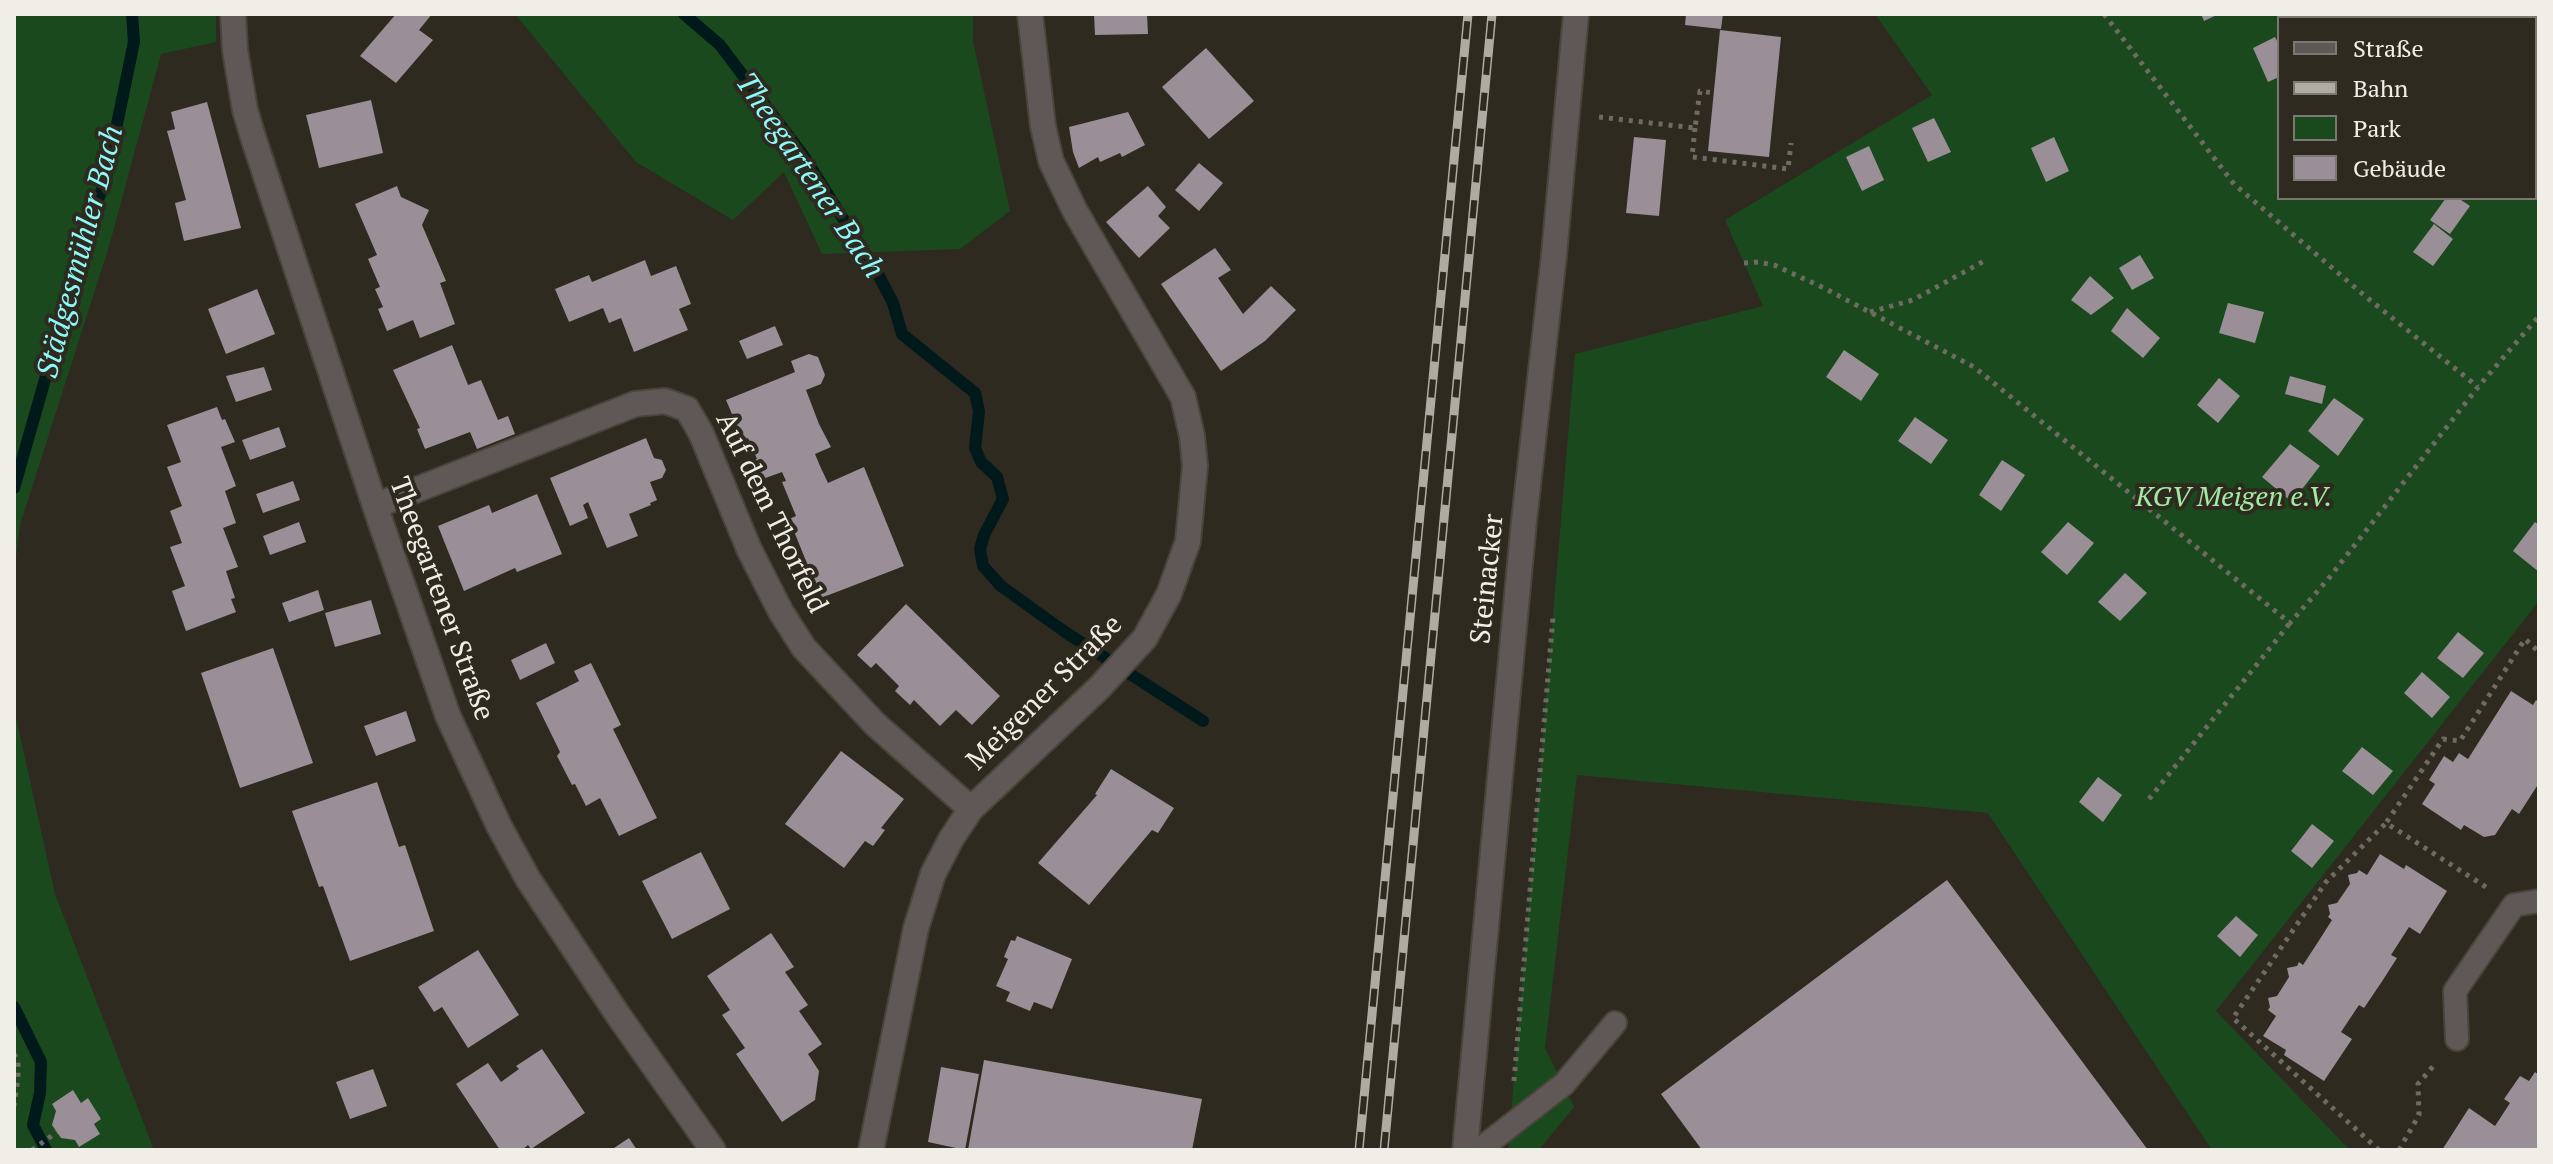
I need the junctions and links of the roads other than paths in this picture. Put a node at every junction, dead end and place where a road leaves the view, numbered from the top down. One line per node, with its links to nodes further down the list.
1 (233, 14): 4 (street, Theegartener Straße)
2 (1030, 14): 5 (street, Meigener Straße)
3 (1576, 14): 11 (street, Steinacker)
4 (375, 506): 5 (street, Auf dem Thorfeld); 9 (street, Theegartener Straße)
5 (971, 809): 10 (street, Meigener Straße)
6 (2539, 901): 8 (lane)
7 (1615, 1023): 12 (lane)
8 (2457, 1039)
9 (713, 1150)
10 (871, 1150)
11 (1465, 1150)
12 (1479, 1150)

